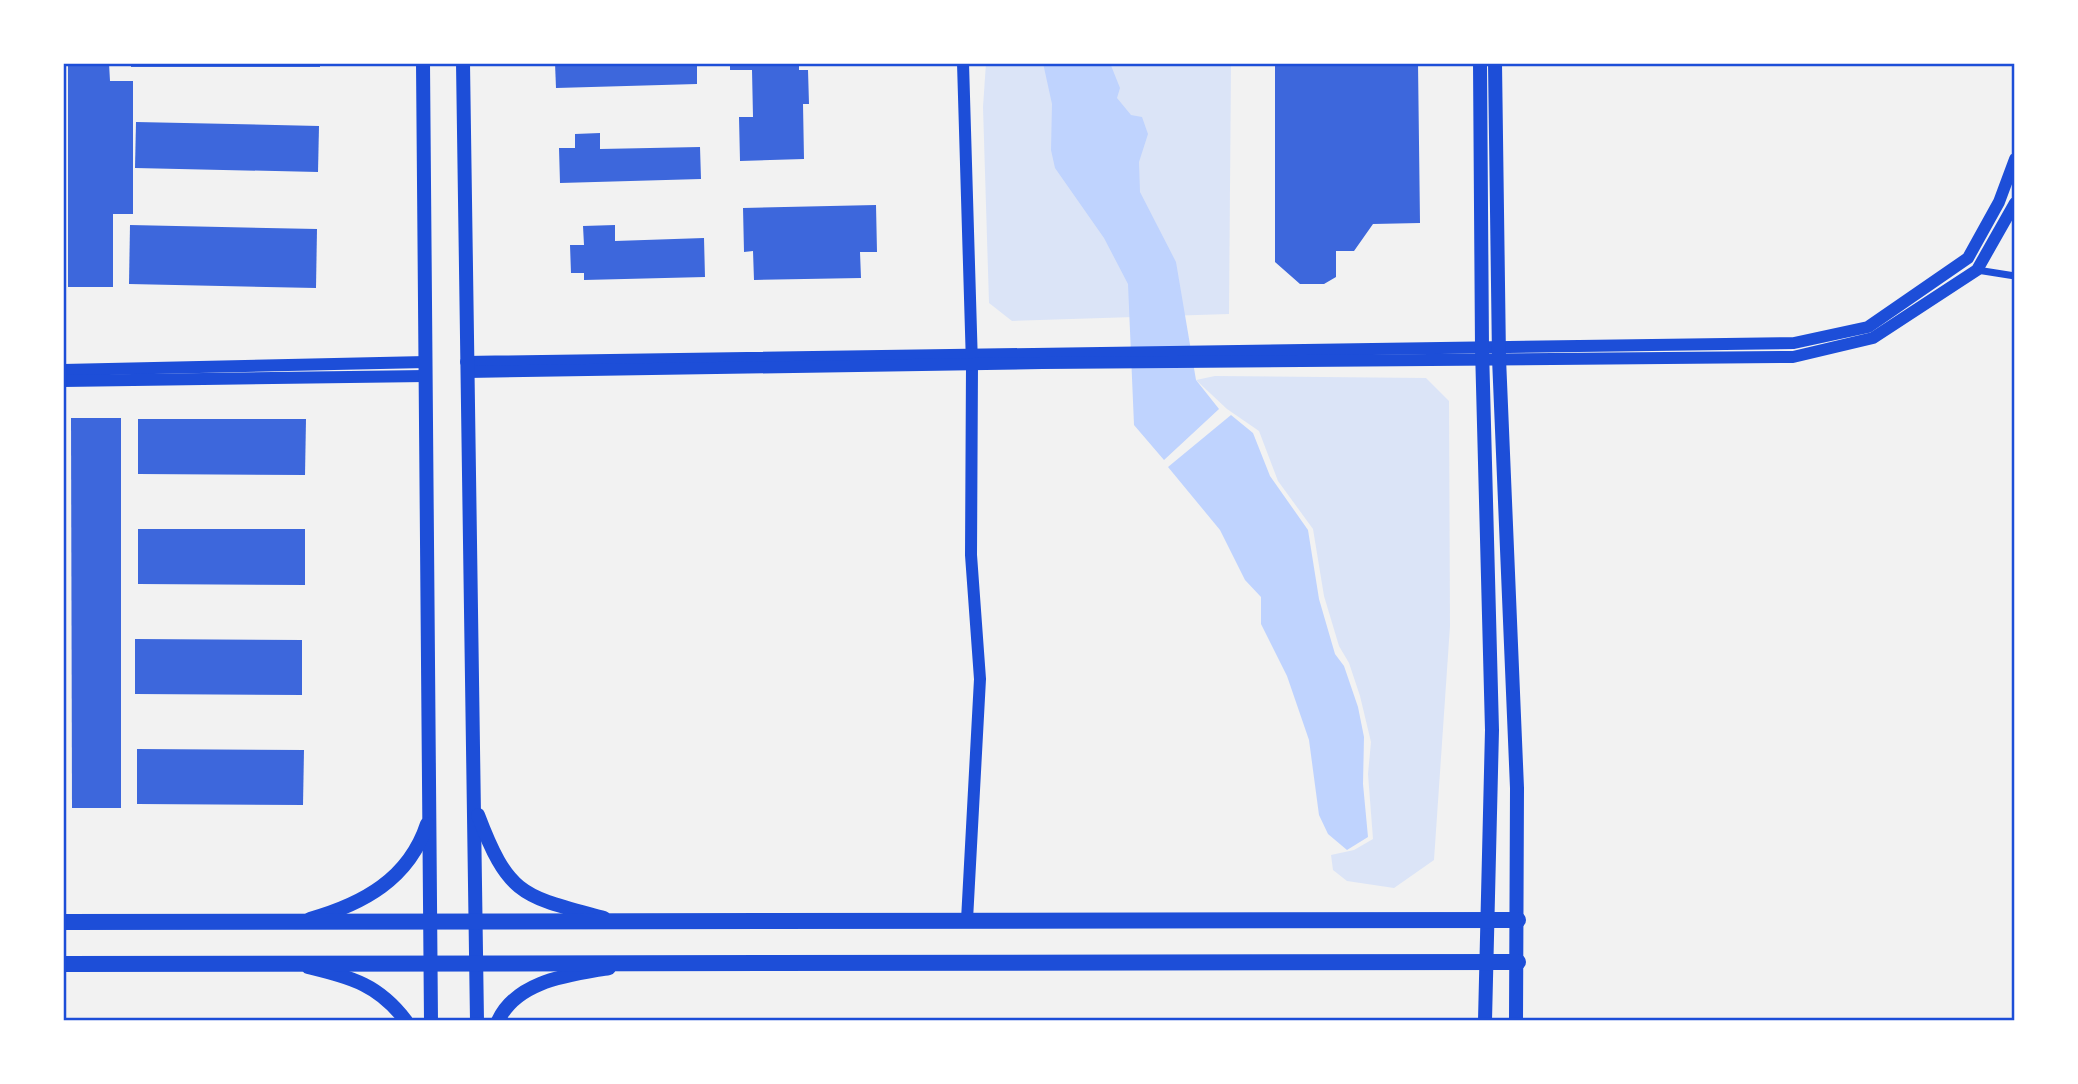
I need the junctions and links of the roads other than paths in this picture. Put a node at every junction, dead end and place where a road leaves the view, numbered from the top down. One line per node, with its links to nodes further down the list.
1 (423, 63): 14 (main road)
2 (463, 63): 13 (main road)
3 (963, 63): 12 (street)
4 (1480, 63): 10 (main road)
5 (1495, 63): 11 (main road)
6 (2015, 159): 11 (street)
7 (2015, 203): 8 (street)
8 (1977, 270): 9 (street); 11 (street)
9 (2015, 276)
10 (1483, 353): 11 (street); 12 (street); 26 (main road)
11 (1499, 353): 21 (main road)
12 (971, 359): 13 (street); 20 (street)
13 (466, 367): 17 (main road)
14 (426, 369): 15 (street); 16 (street); 18 (main road)
15 (63, 370)
16 (63, 381)
17 (474, 804): 23 (main road); 25 (main road)
18 (431, 806): 19 (main road); 22 (main road)
19 (431, 920): 22 (main road); 23 (main road); 33 (main road)
20 (967, 920): 25 (main road); 26 (main road)
21 (1518, 920): 26 (main road); 27 (main road)
22 (301, 921): 24 (main road)
23 (476, 921): 25 (main road); 31 (main road)
24 (63, 922)
25 (615, 922)
26 (1488, 922): 28 (main road)
27 (1518, 962): 28 (main road); 39 (main road)
28 (1487, 963): 32 (main road); 38 (main road)
29 (63, 964): 30 (main road)
30 (296, 964): 33 (main road); 34 (main road)
31 (476, 964): 32 (main road); 33 (main road); 36 (main road)
32 (630, 964): 37 (main road)
33 (431, 965): 35 (main road)
34 (406, 1021)
35 (431, 1021)
36 (477, 1021)
37 (498, 1021)
38 (1485, 1021)
39 (1516, 1021)

